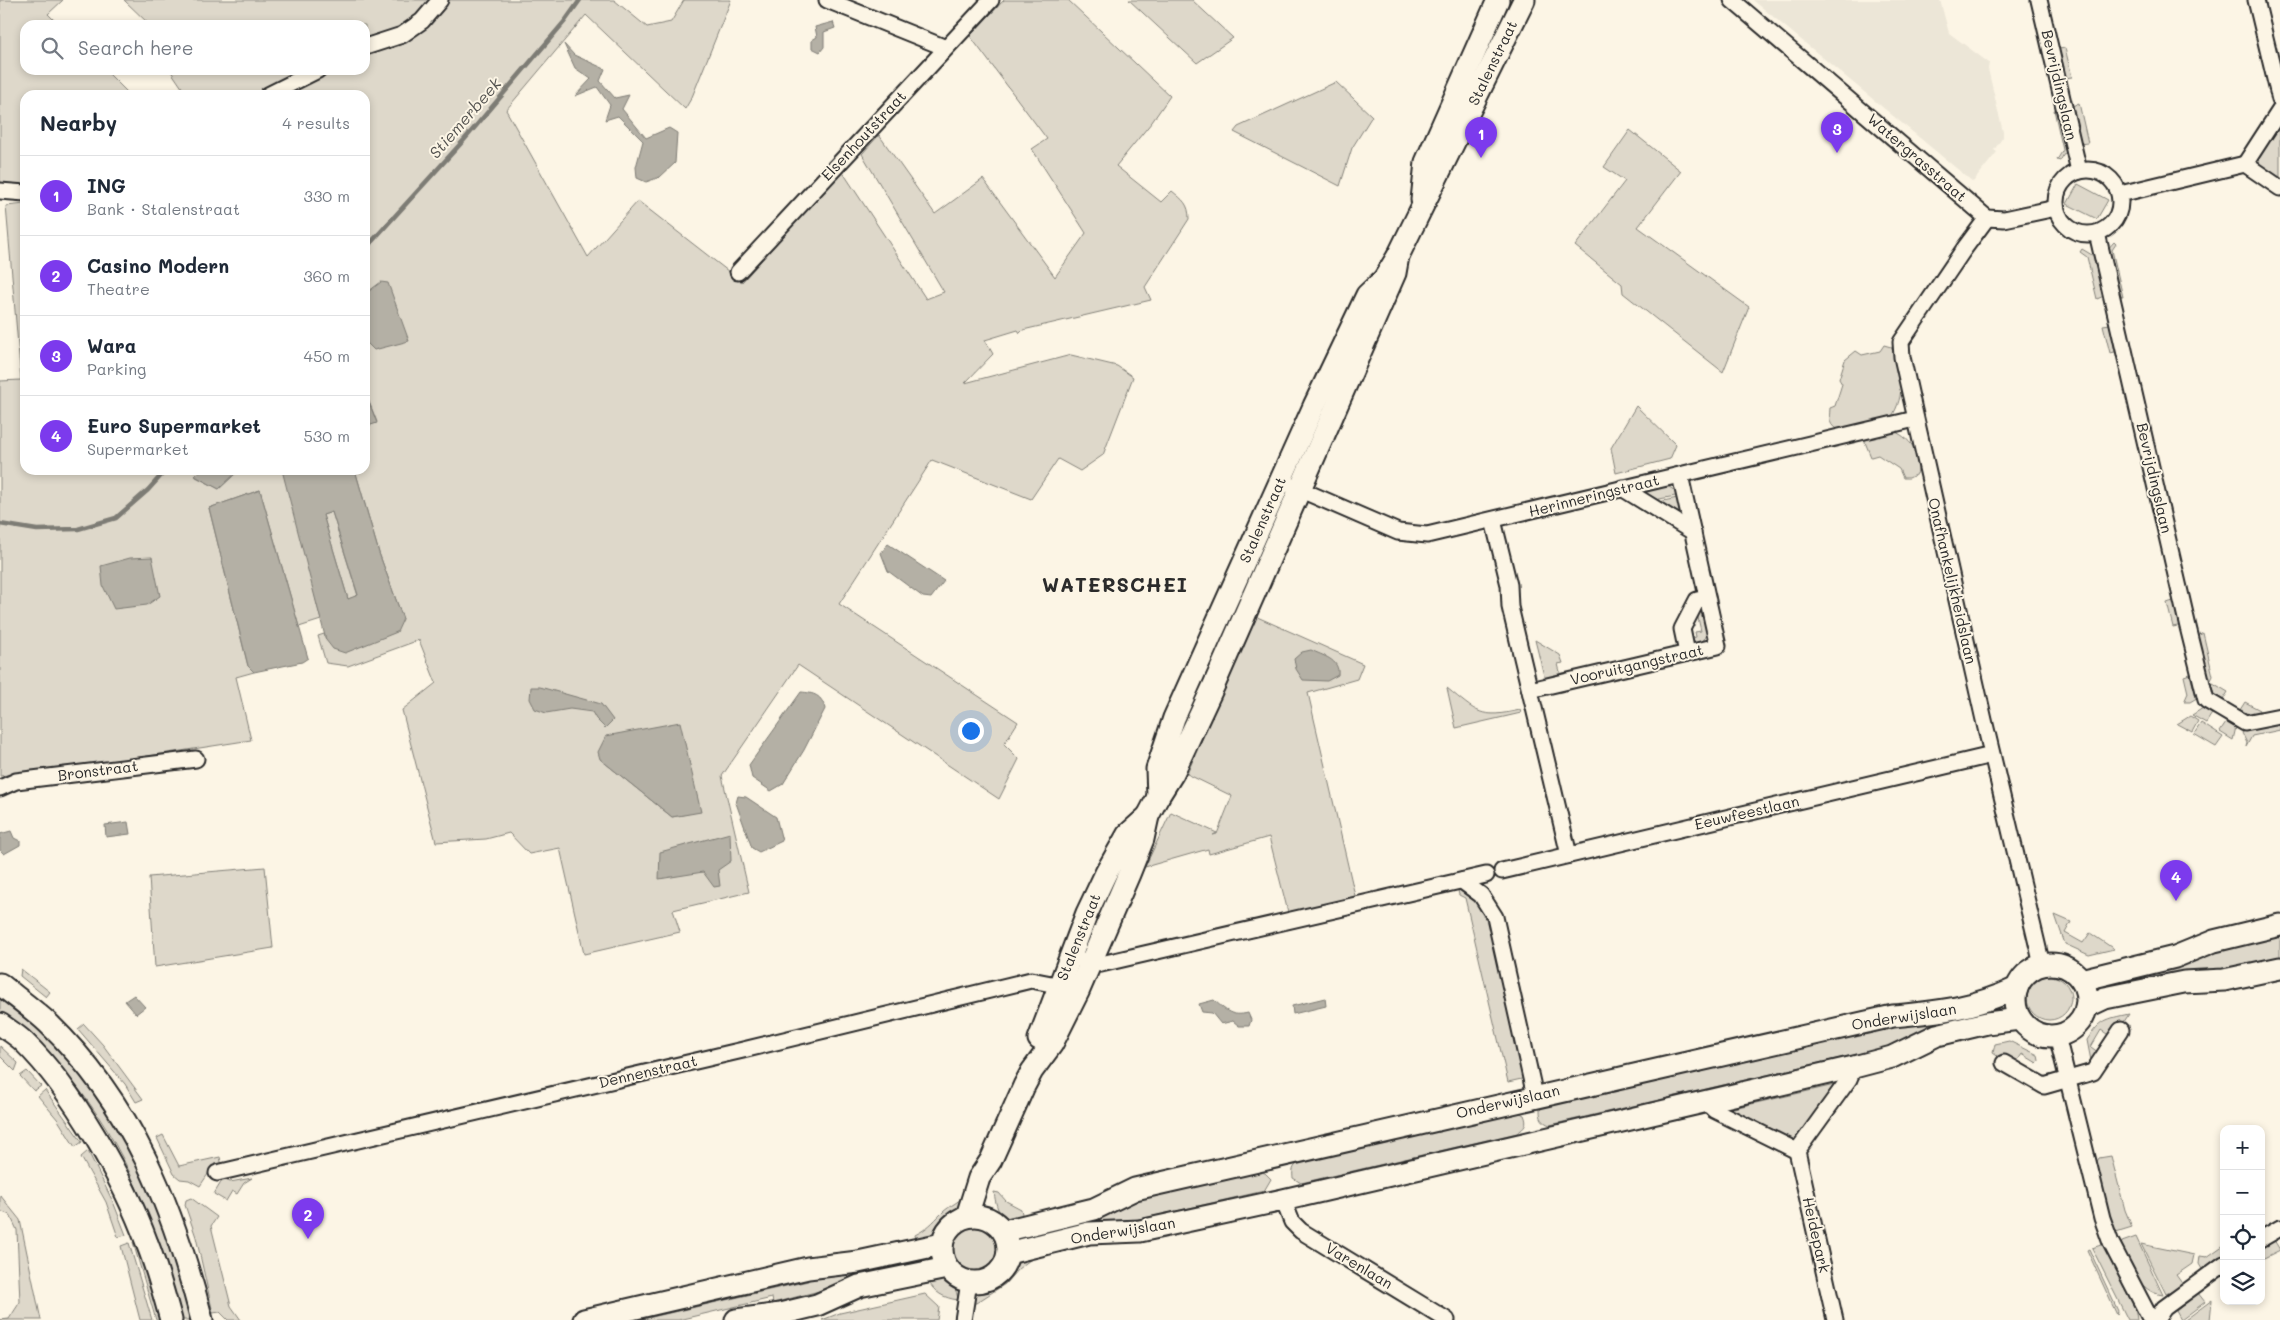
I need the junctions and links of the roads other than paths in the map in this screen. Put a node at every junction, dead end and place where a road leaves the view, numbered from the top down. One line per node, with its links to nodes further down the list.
1 (440, 0): 11 (street)
2 (827, 0): 12 (street)
3 (991, 0): 12 (street, Elsenhoutstraat)
4 (1498, 0): 9 (main road, Stalenstraat)
5 (1524, 0): 10 (main road, Stalenstraat)
6 (1732, 0): 25 (street, Watergrasstraat)
7 (2039, 0): 18 (street, Bevrijdingslaan)
8 (2256, 0): 15 (street)
9 (1488, 20): 10 (main road); 23 (main road, Stalenstraat)
10 (1509, 30): 23 (main road, Stalenstraat)
11 (370, 45)
12 (946, 48): 28 (street, Elsenhoutstraat)
13 (308, 75): 14 (street)
14 (278, 90)
15 (2280, 100)
16 (2280, 110): 17 (street)
17 (2245, 164): 19 (street); 22 (street)
18 (2079, 171): 22 (street); 24 (street)
19 (2280, 188)
20 (0, 191): 21 (street)
21 (20, 193)
22 (2120, 194): 26 (street)
23 (1422, 205): 27 (main road, Stalenstraat)
24 (2056, 208): 25 (street); 26 (street)
25 (1987, 218): 31 (street, Onafhankelijkheidslaan)
26 (2098, 233): 41 (street, Bevrijdingslaan)
27 (1398, 256): 29 (main road, Stalenstraat); 30 (main road, Stalenstraat)
28 (738, 272)
29 (1314, 406): 30 (main road); 33 (main road, Stalenstraat)
30 (1334, 414): 35 (main road, Stalenstraat)
31 (1915, 419): 32 (street, Herinneringstraat); 42 (street, Onafhankelijkheidslaan)
32 (1680, 475): 34 (street, Herinneringstraat); 37 (street, Vooruitgangstraat)
33 (1280, 481): 35 (street, Herinneringstraat); 45 (main road, Stalenstraat)
34 (1622, 488): 36 (street, Herinneringstraat); 37 (street)
35 (1302, 490): 36 (street, Herinneringstraat); 45 (main road, Stalenstraat)
36 (1493, 520): 40 (street)
37 (1693, 532): 38 (street, Vooruitgangstraat)
38 (1708, 598): 39 (street); 39 (street, Vooruitgangstraat)
39 (1687, 654): 40 (street, Vooruitgangstraat)
40 (1530, 690): 46 (street)
41 (2280, 716)
42 (1992, 755): 46 (street, Eeuwfeestlaan); 52 (street, Onafhankelijkheidslaan)
43 (196, 759): 44 (street, Bronstraat)
44 (0, 788)
45 (1158, 797): 51 (main road, Stalenstraat)
46 (1569, 855): 47 (street, Eeuwfeestlaan)
47 (1502, 871)
48 (1486, 875): 49 (street)
49 (1462, 881): 51 (street); 66 (street)
50 (2280, 925): 54 (main road)
51 (1080, 960): 56 (main road, Stalenstraat)
52 (2042, 965): 54 (main road); 57 (main road, Onderwijslaan)
53 (2280, 968): 58 (main road)
54 (2081, 980): 58 (main road)
55 (0, 984): 82 (main road)
56 (1069, 988): 69 (main road, Stalenstraat); 70 (street, Dennenstraat)
57 (2017, 988): 59 (main road); 66 (main road, Onderwijslaan)
58 (2086, 1007): 62 (main road)
59 (2020, 1019): 62 (main road); 64 (main road, Onderwijslaan)
60 (0, 1024): 81 (main road)
61 (2121, 1030): 65 (street)
62 (2057, 1036): 65 (street)
63 (2004, 1063): 65 (street)
64 (1854, 1067): 67 (main road, Onderwijslaan); 68 (street)
65 (2068, 1080): 88 (street)
66 (1534, 1091): 73 (main road, Onderwijslaan)
67 (1704, 1100): 68 (street); 71 (main road, Onderwijslaan)
68 (1797, 1151): 87 (street, Heidepark)
69 (991, 1160): 72 (main road, Stalenstraat); 73 (main road, Stalenstraat)
70 (217, 1173)
71 (1283, 1200): 77 (main road, Onderwijslaan); 86 (street, Varenlaan)
72 (967, 1216): 73 (main road, Onderwijslaan); 76 (main road)
73 (996, 1224): 77 (main road)
74 (2280, 1228): 75 (street)
75 (2265, 1237)
76 (942, 1244): 79 (main road); 83 (main road)
77 (1008, 1253): 80 (main road)
78 (2220, 1267): 89 (street)
79 (947, 1268): 80 (main road); 84 (main road)
80 (968, 1282): 85 (street)
81 (171, 1320)
82 (202, 1320)
83 (584, 1320)
84 (736, 1320)
85 (963, 1320)
86 (1447, 1320)
87 (1835, 1320)
88 (2151, 1320)
89 (2156, 1320)

